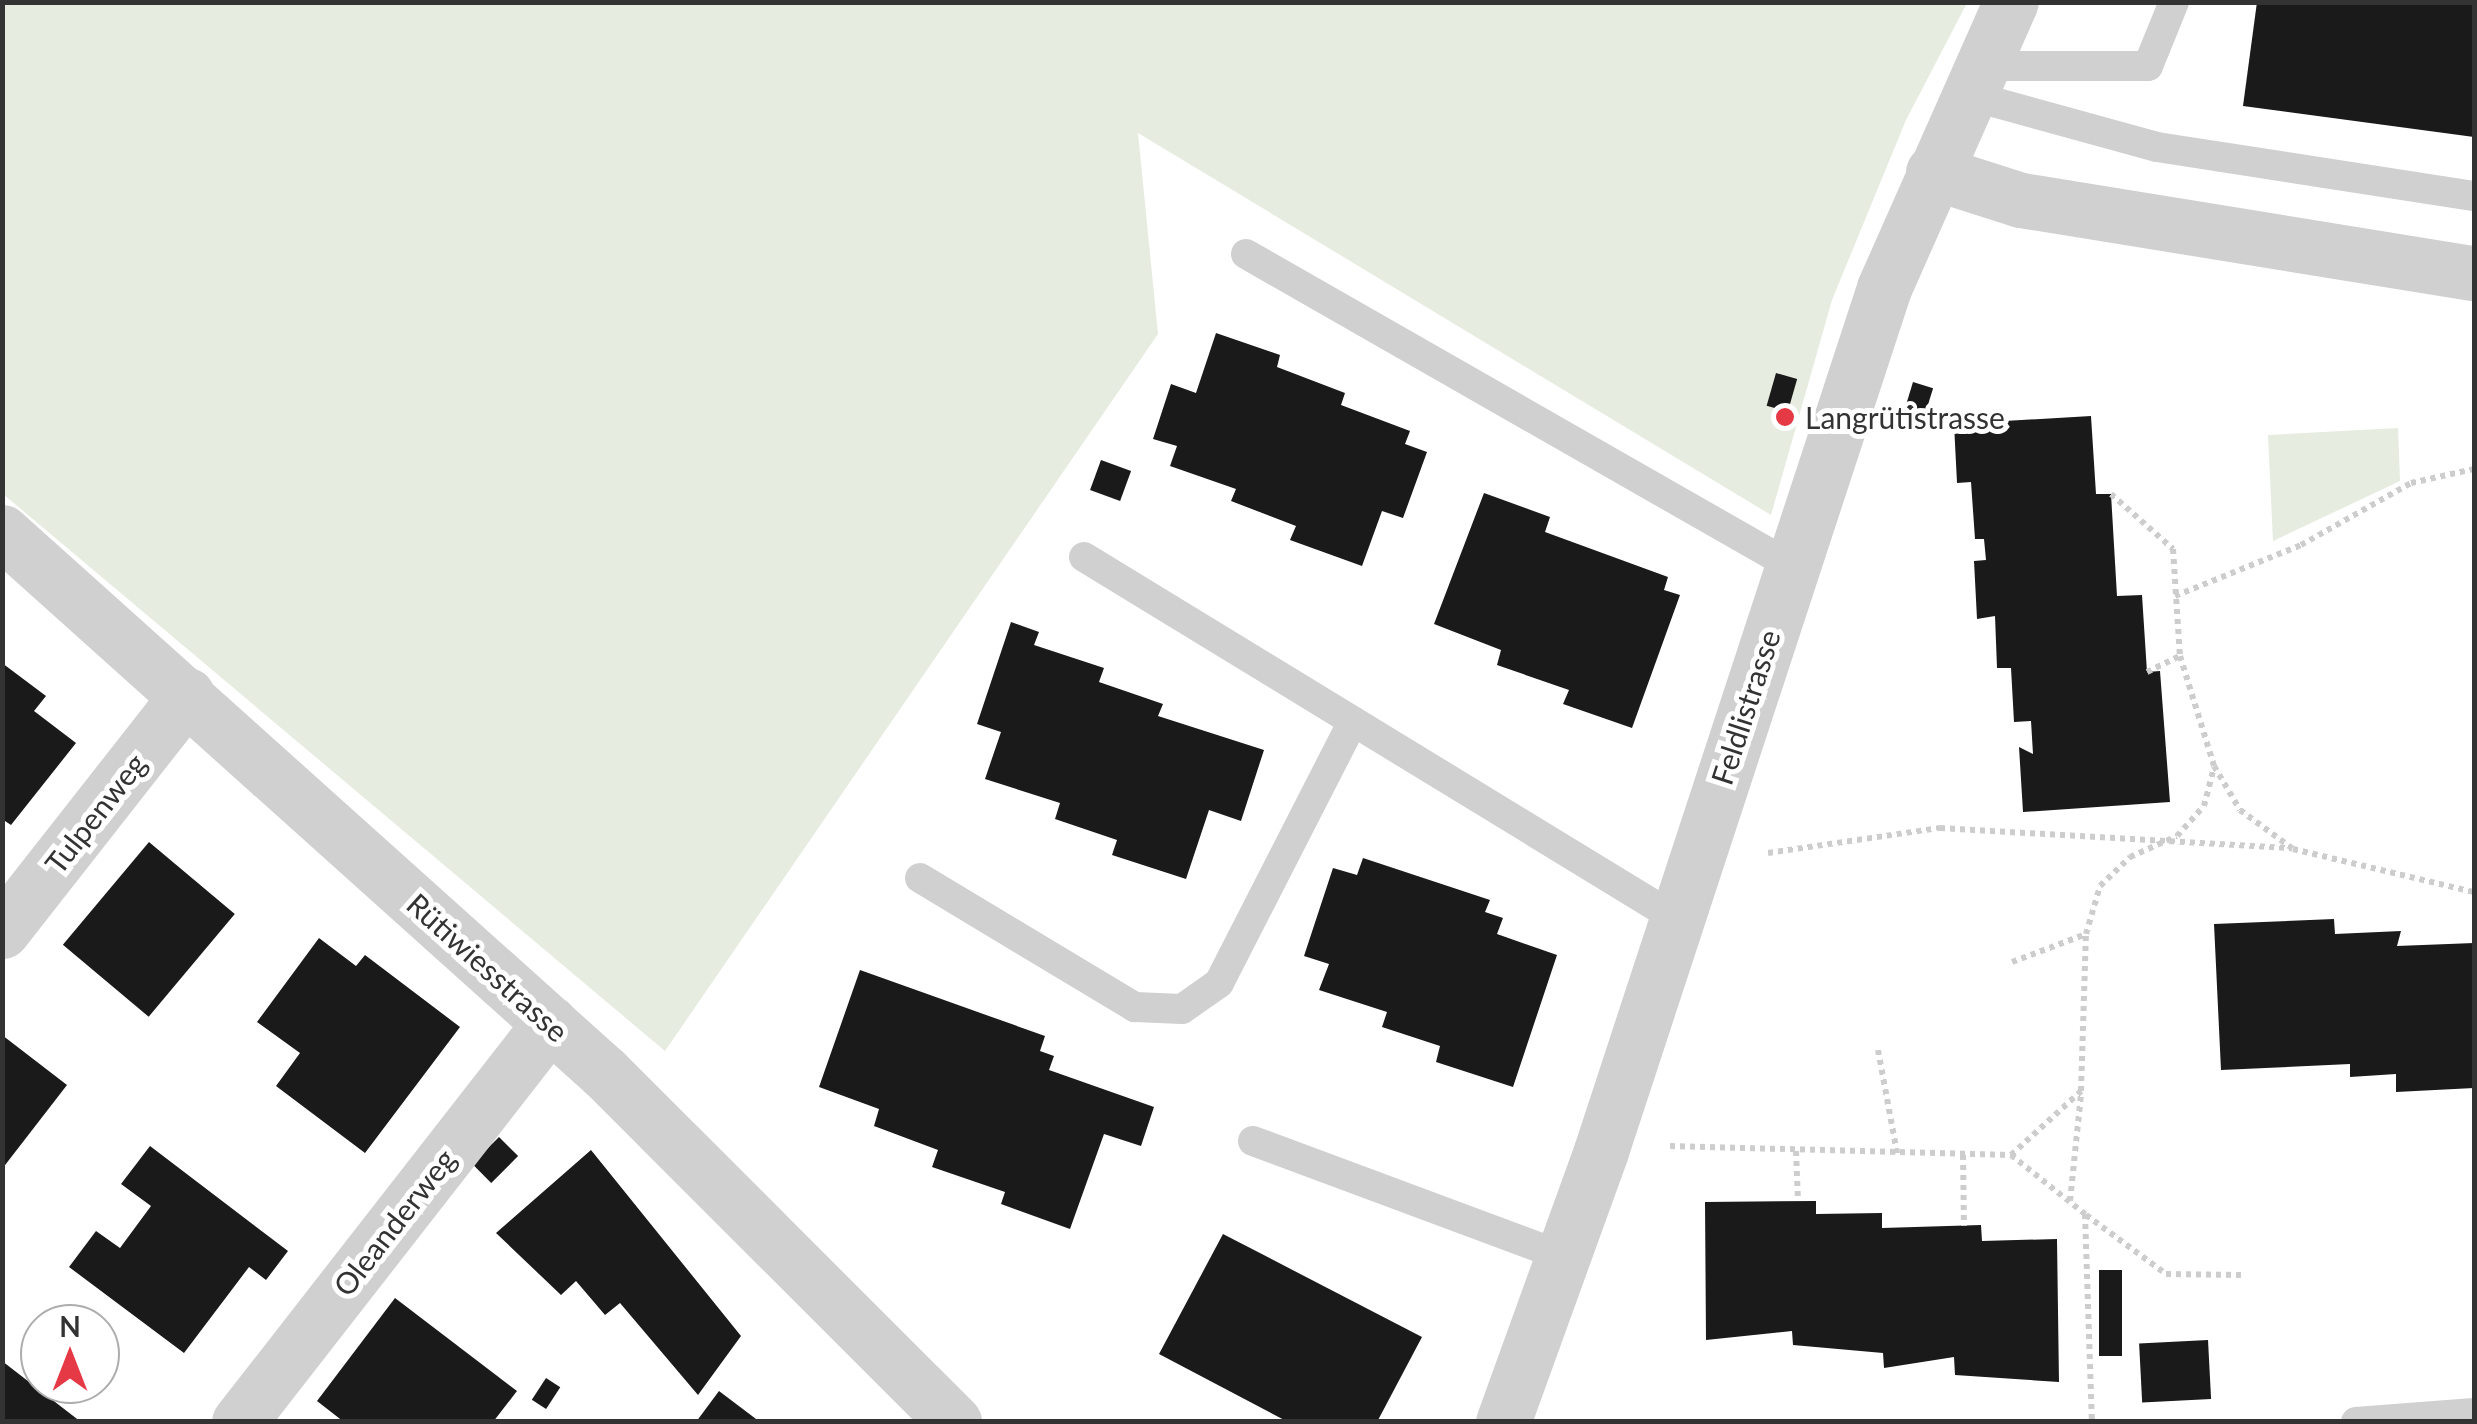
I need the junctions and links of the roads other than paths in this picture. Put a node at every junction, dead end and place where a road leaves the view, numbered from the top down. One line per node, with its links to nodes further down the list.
1 (2010, 2): 3 (street, Feldlistrasse)
2 (2174, 2): 3 (lane)
3 (1974, 81): 4 (street, Feldlistrasse); 5 (lane)
4 (1933, 172): 7 (street); 10 (street, Feldlistrasse)
5 (2474, 196)
6 (1246, 254): 10 (lane)
7 (2474, 273)
8 (2, 532): 11 (street, Rütiwiesstrasse)
9 (1084, 557): 12 (lane)
10 (1790, 564): 14 (street, Feldlistrasse)
11 (187, 695): 15 (street, Tulpenweg); 16 (street, Rütiwiesstrasse)
12 (1354, 720): 13 (lane); 14 (lane)
13 (920, 878)
14 (1677, 919): 18 (street, Feldlistrasse)
15 (2, 930)
16 (550, 1023): 20 (street, Oleanderweg); 21 (street, Rütiwiesstrasse)
17 (1253, 1141): 18 (lane)
18 (1563, 1256): 22 (street, Feldlistrasse)
19 (2474, 1413): 23 (lane)
20 (239, 1422)
21 (954, 1422)
22 (1502, 1422)
23 (2356, 1422)

